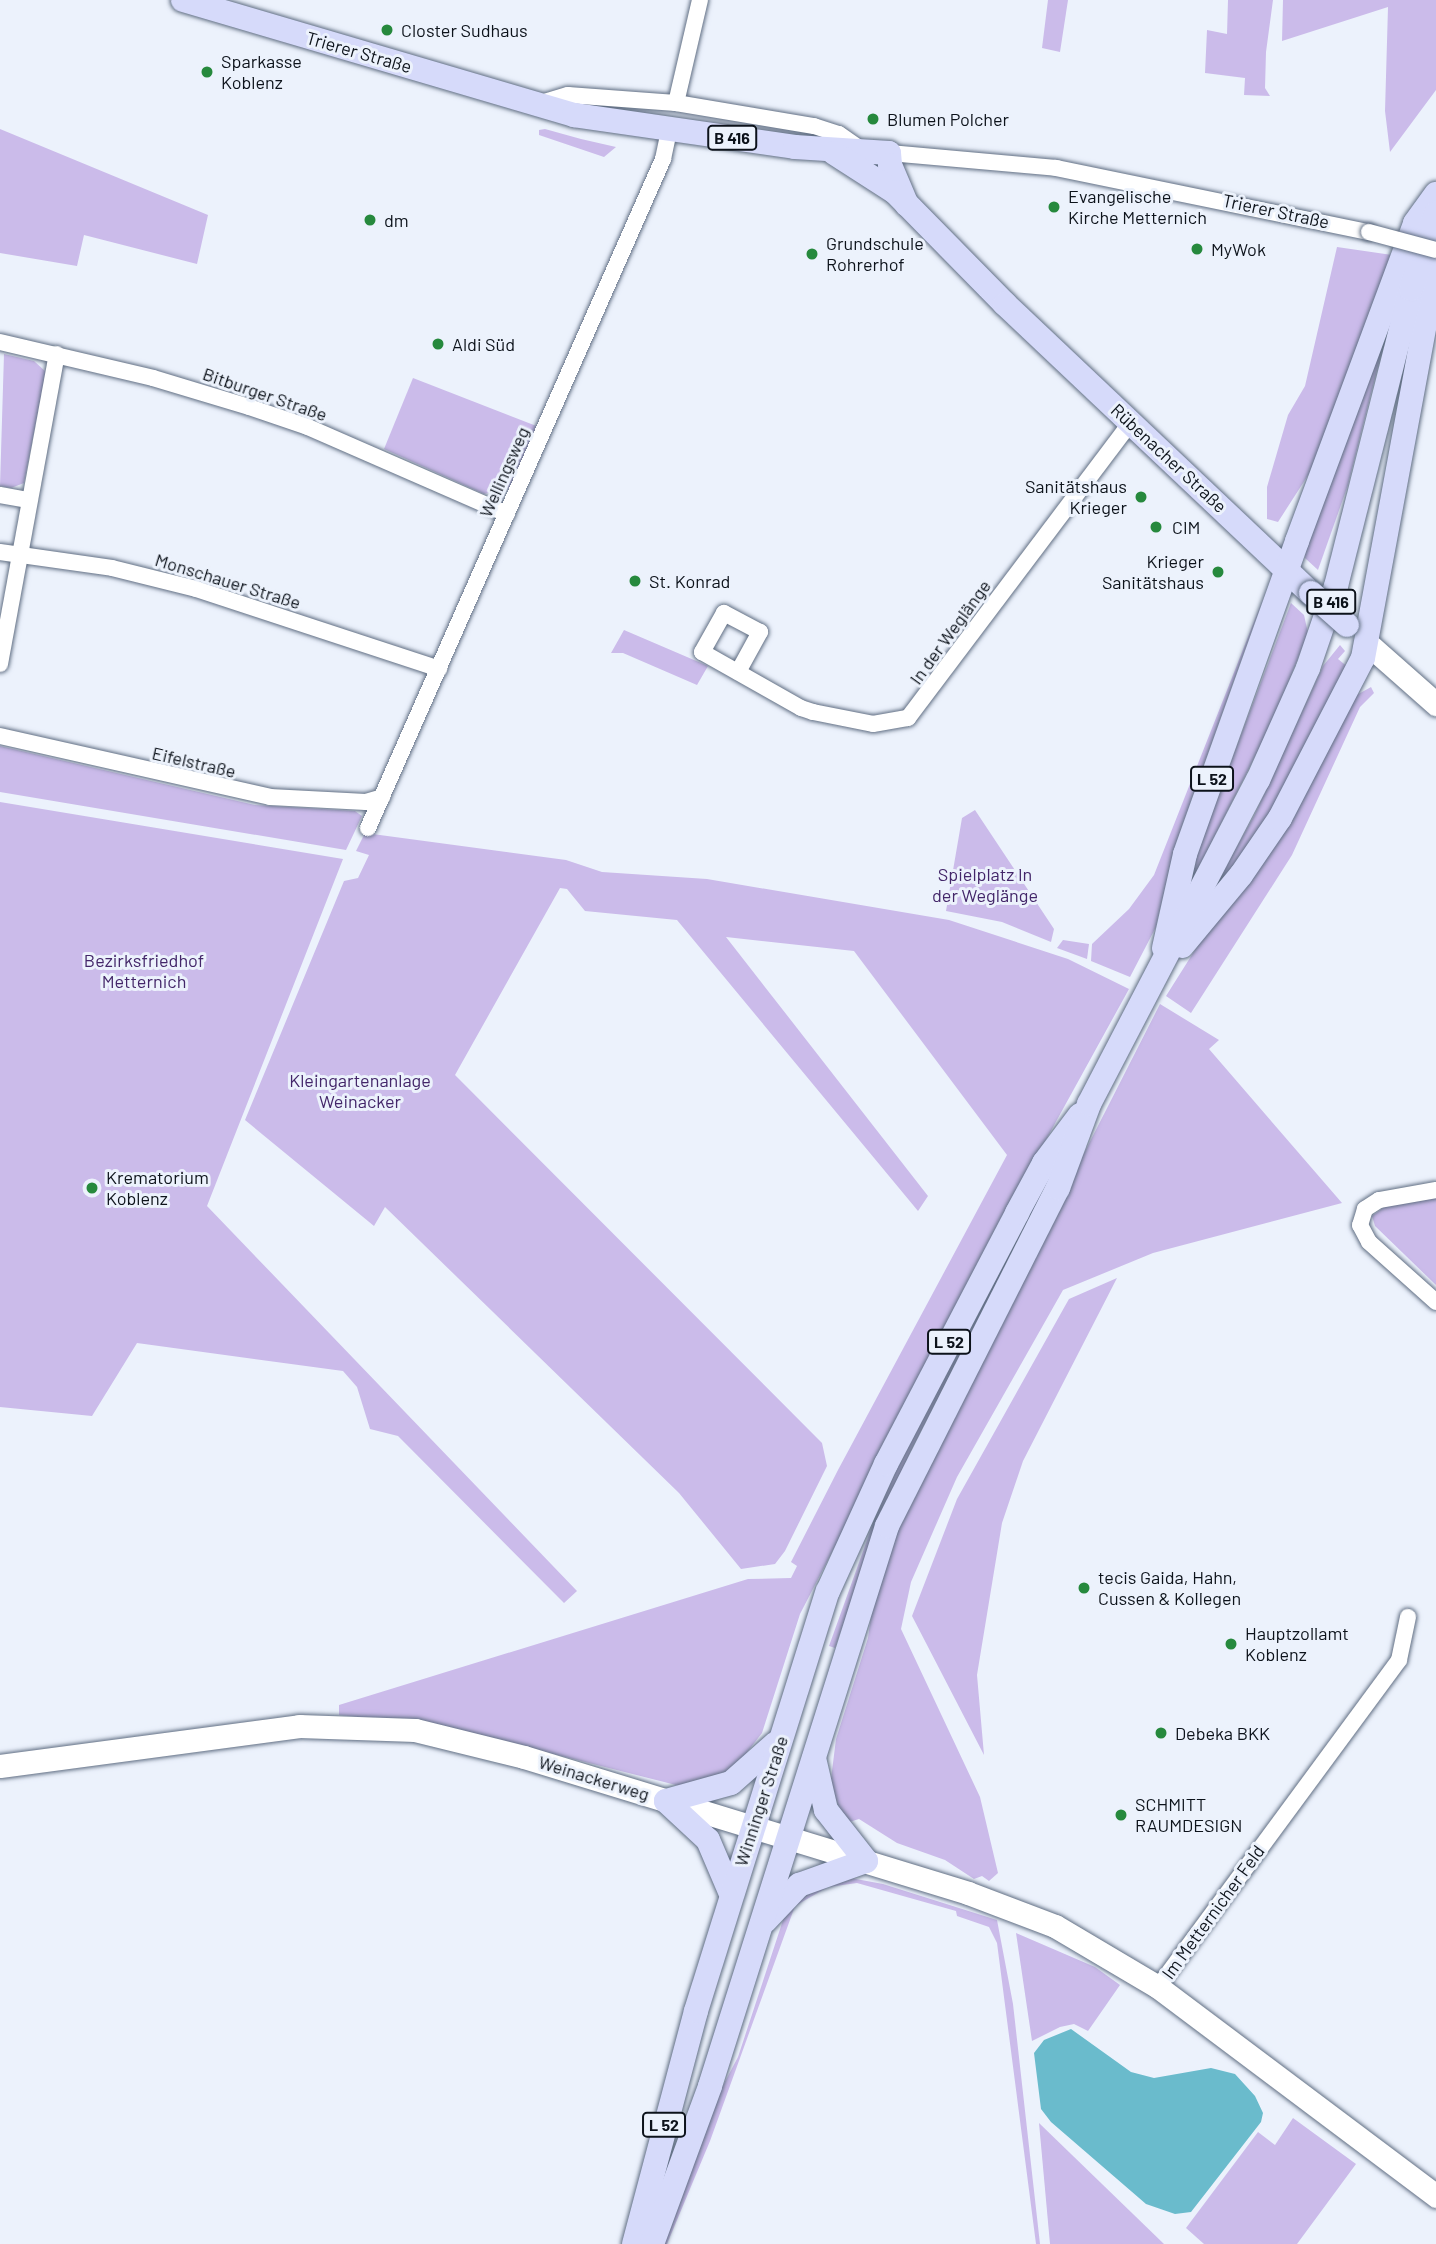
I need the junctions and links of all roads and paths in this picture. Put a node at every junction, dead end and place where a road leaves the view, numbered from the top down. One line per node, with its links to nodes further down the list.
1 (183, 0): 4 (main road, Trierer Straße / B 416)
2 (700, 0): 3 (street)
3 (676, 103): 4 (street); 7 (street)
4 (535, 105): 5 (main road, Trierer Straße / B 416)
5 (669, 130): 6 (main road, Trierer Straße / B 416); 19 (street, Wellingsweg)
6 (828, 150): 7 (main road, Trierer Straße / B 416); 10 (main road, Rübenacher Straße)
7 (864, 152): 8 (main road, Trierer Straße / B 416)
8 (889, 153): 10 (main road, Rübenacher Straße / B 416); 12 (street, Trierer Straße, bridge)
9 (1436, 194): 22 (main road)
10 (908, 205): 16 (main road, Rübenacher Straße / B 416)
11 (1436, 213): 31 (main road, B 416)
12 (1436, 250)
13 (1436, 263): 23 (main road)
14 (0, 342): 15 (street, Bitburger Straße)
15 (57, 354): 18 (street); 19 (street, Bitburger Straße)
16 (1131, 422): 22 (main road, Rübenacher Straße / B 416); 26 (street, In der Weglänge)
17 (0, 495): 18 (street)
18 (29, 500): 21 (street)
19 (507, 514): 25 (street, Wellingsweg)
20 (0, 552): 21 (street, Monschauer Straße)
21 (17, 555): 24 (street); 25 (street, Monschauer Straße)
22 (1287, 569): 23 (main road, Rübenacher Straße / B 416, bridge); 31 (main road, L 52)
23 (1368, 644): 27 (street, Rübenacher Straße); 31 (main road, L 52)
24 (0, 664)
25 (439, 669): 29 (street, Wellingsweg)
26 (738, 672)
27 (1436, 704)
28 (0, 736): 29 (street, Eifelstraße)
29 (382, 797): 30 (street, Wellingsweg)
30 (368, 828)
31 (1162, 967): 32 (main road, L 52)
32 (1089, 1104): 36 (main road, Winninger Straße / L 52); 37 (main road, L 52)
33 (1436, 1190): 34 (street)
34 (1436, 1302)
35 (1408, 1617): 45 (street, Im Metternicher Feld)
36 (782, 1737): 39 (main road); 40 (main road, Winninger Straße / L 52)
37 (814, 1752): 41 (main road, L 52); 42 (main road)
38 (0, 1766): 39 (street, Weinackerweg)
39 (666, 1801): 40 (street, Weinackerweg); 43 (main road)
40 (752, 1828): 41 (street, Weinackerweg); 43 (main road, Winninger Straße / L 52)
41 (787, 1838): 42 (street, Weinackerweg); 44 (main road, Winninger Straße / L 52)
42 (866, 1861): 44 (main road, L 52); 45 (street, Weinackerweg)
43 (731, 1894): 47 (main road, Winninger Straße / L 52)
44 (758, 1930): 48 (main road, Winninger Straße / L 52)
45 (1158, 1986): 46 (street, Im Metternicher Feld)
46 (1436, 2196)
47 (634, 2244)
48 (652, 2244)

